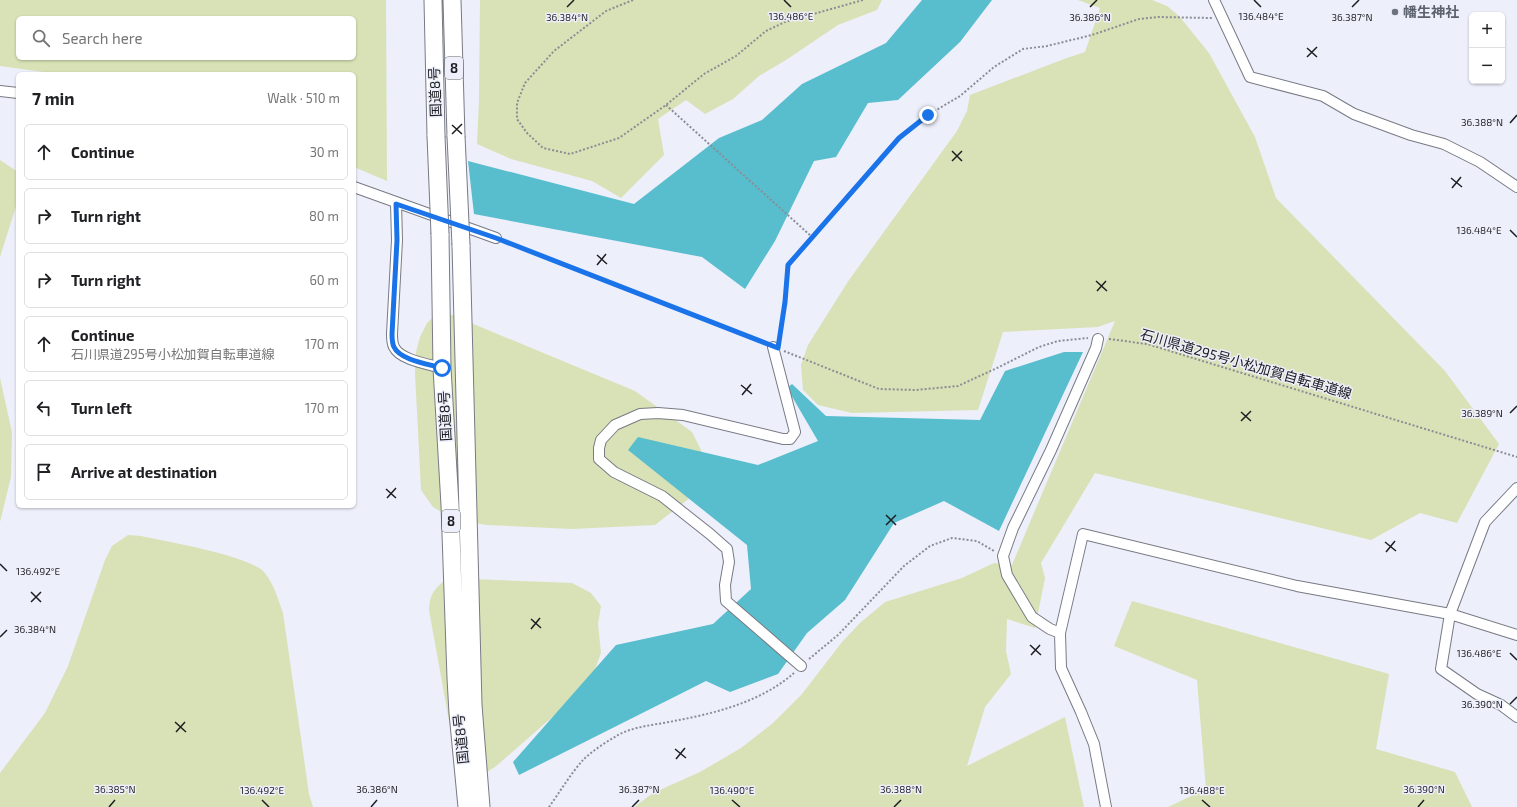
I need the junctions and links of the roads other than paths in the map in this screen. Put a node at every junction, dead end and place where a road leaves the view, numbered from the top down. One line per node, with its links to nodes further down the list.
1 (432, 0): 12 (highway, 国道8号 / 8, bridge)
2 (452, 0): 18 (highway, 国道8号 / 8, bridge)
3 (1214, 0): 6 (street)
4 (0, 91): 5 (street)
5 (16, 93)
6 (1517, 187)
7 (356, 188): 8 (street)
8 (396, 204): 9 (street); 12 (street)
9 (496, 238)
10 (1098, 339): 15 (street)
11 (775, 348): 17 (street)
12 (442, 368): 19 (highway, 国道8号 / 8)
13 (1517, 488): 14 (street)
14 (1450, 614): 15 (street); 16 (street); 20 (street)
15 (1060, 633): 25 (street)
16 (1517, 635)
17 (798, 663)
18 (473, 705): 23 (highway, 国道8号 / 8); 24 (highway)
19 (458, 713): 21 (highway); 22 (highway, 国道8号 / 8)
20 (1517, 717)
21 (457, 807)
22 (467, 807)
23 (481, 807)
24 (490, 807)
25 (1106, 807)

